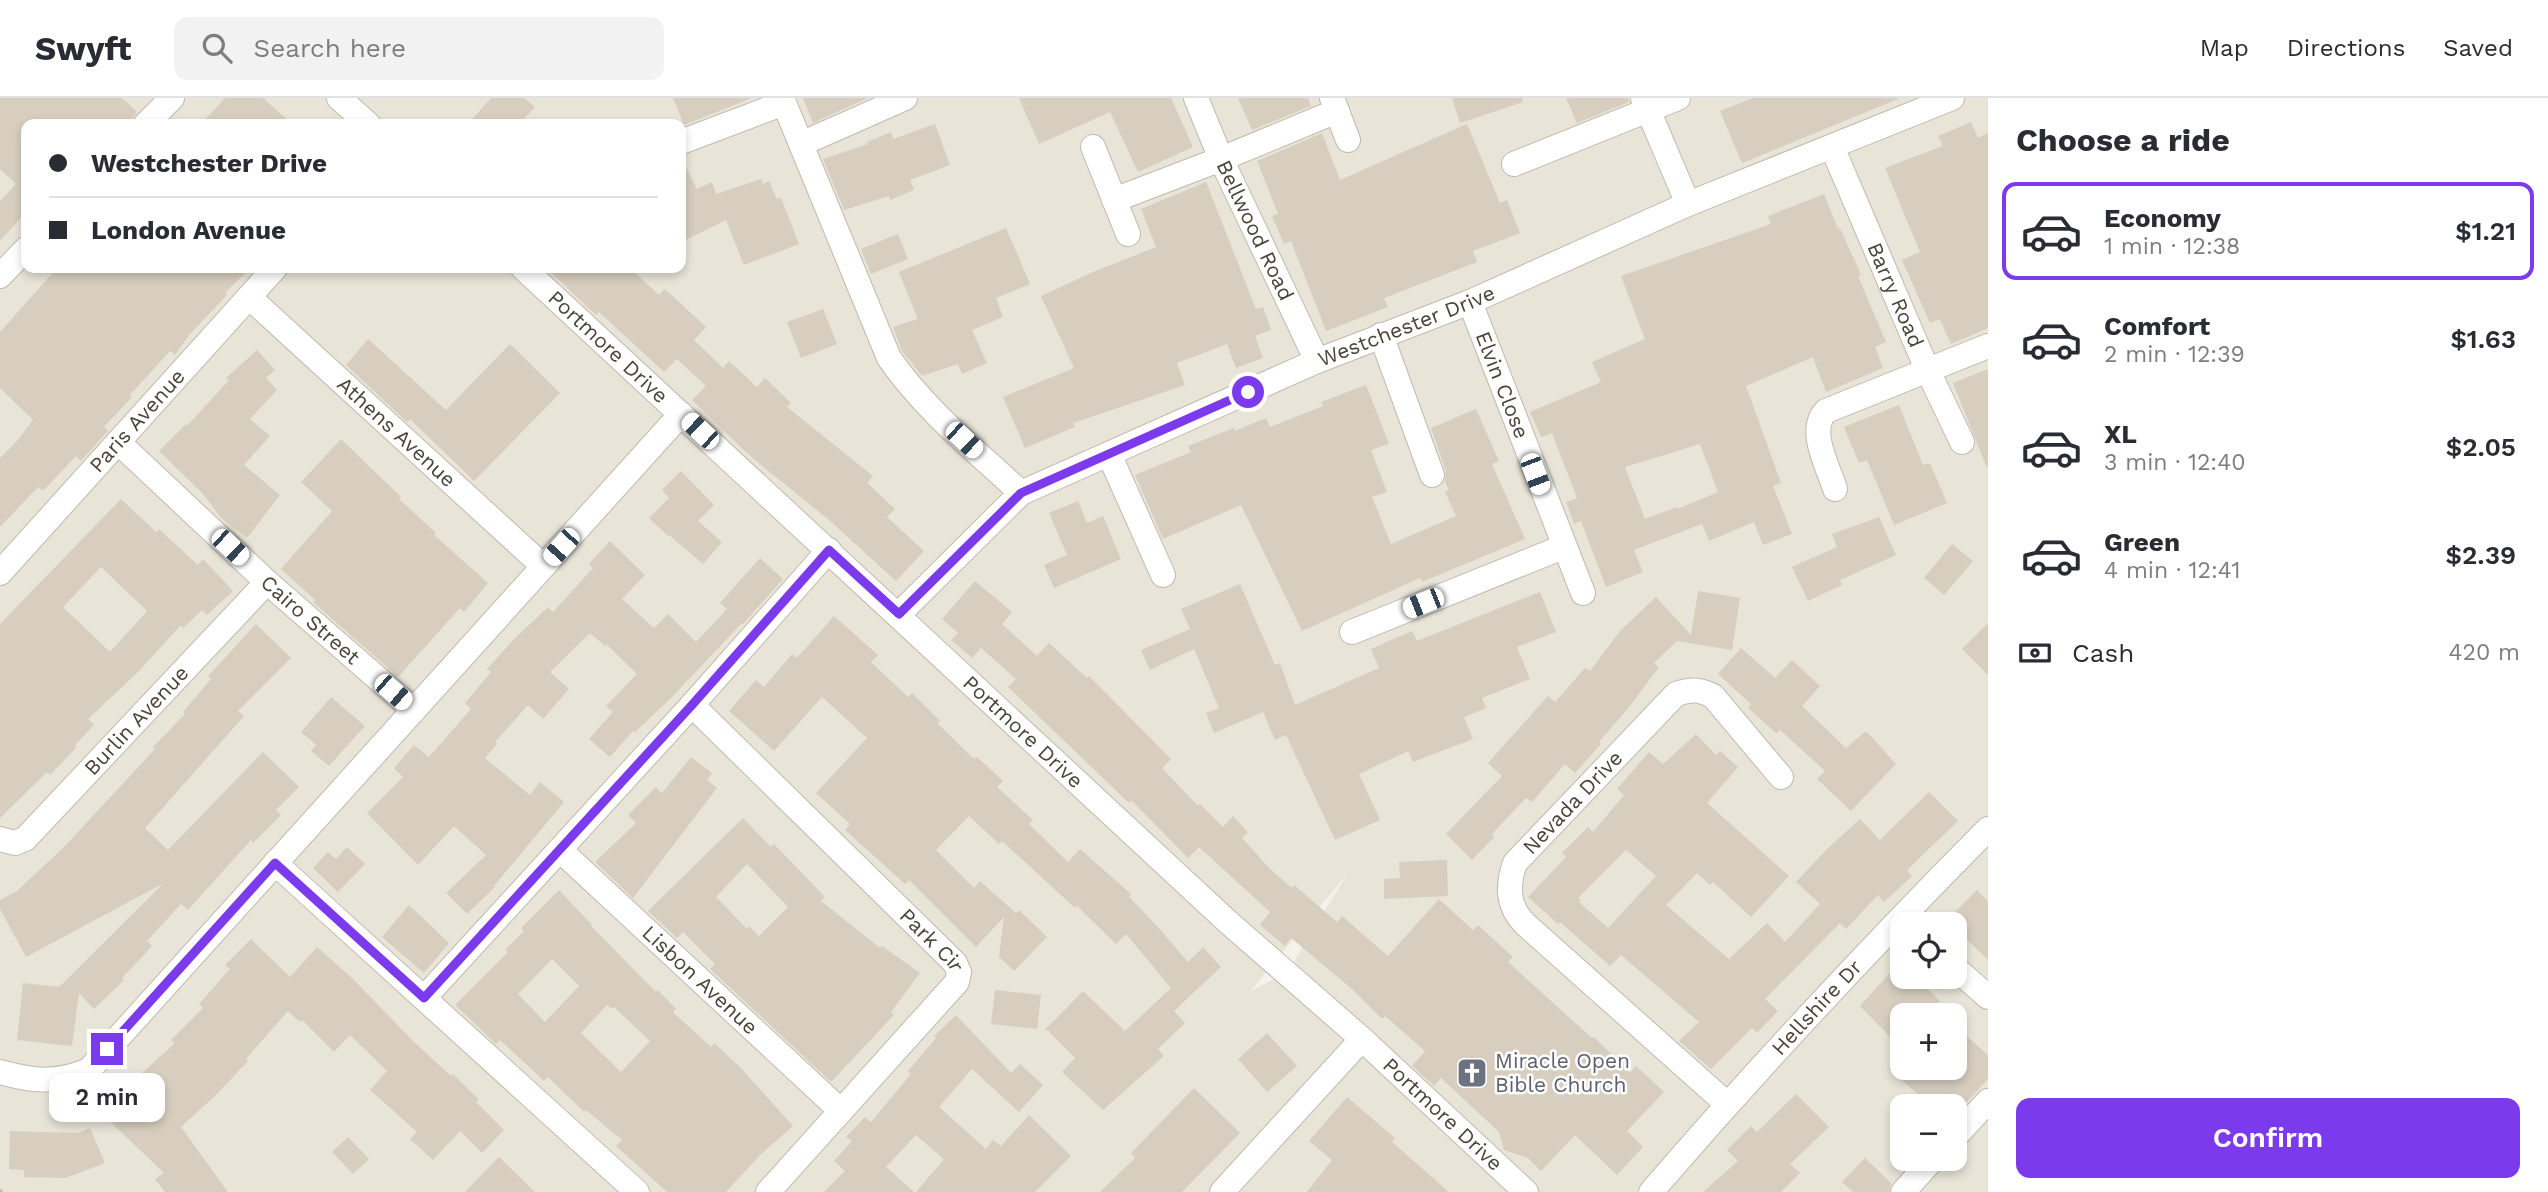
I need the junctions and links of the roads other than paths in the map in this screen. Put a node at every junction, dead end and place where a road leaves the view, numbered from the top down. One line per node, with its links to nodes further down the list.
1 (172, 98): 10 (street)
2 (339, 98): 11 (street)
3 (905, 98): 14 (street)
4 (1196, 98): 17 (street, Bellwood Road)
5 (1678, 98): 9 (street)
6 (1952, 98): 15 (street, Westchester Drive)
7 (783, 101): 12 (street); 14 (street)
8 (1335, 104): 13 (street); 17 (street)
9 (1645, 104): 18 (street); 20 (street)
10 (151, 119)
11 (362, 119)
12 (686, 140)
13 (1348, 140)
14 (800, 144): 38 (street)
15 (1832, 146): 20 (street, Westchester Drive); 31 (street, Barry Road)
16 (1093, 148): 19 (street)
17 (1222, 159): 19 (street); 30 (street, Bellwood Road)
18 (1514, 164)
19 (1114, 200): 21 (street)
20 (1688, 204): 27 (street, Westchester Drive)
21 (1128, 234)
22 (21, 254): 25 (street)
23 (271, 273): 26 (street, Paris Avenue)
24 (528, 273): 32 (street, Portmore Drive)
25 (0, 276)
26 (249, 297): 33 (street, Paris Avenue); 41 (street, Athens Avenue)
27 (1470, 302): 28 (street, Westchester Drive); 39 (street, Elvin Close)
28 (1381, 335): 30 (street, Westchester Drive); 36 (street)
29 (1988, 346): 31 (street)
30 (1317, 361): 35 (street, Westchester Drive)
31 (1927, 369): 34 (street, Barry Road); 37 (street)
32 (681, 414): 40 (street, Portmore Drive); 41 (street)
33 (118, 442): 42 (street, Paris Avenue); 44 (street, Cairo Street)
34 (1962, 442)
35 (1109, 454): 38 (street, Westchester Drive); 43 (street)
36 (1432, 475)
37 (1835, 489)
38 (1021, 493): 46 (street, Westchester Drive)
39 (1563, 547): 45 (street, Elvin Close); 47 (street)
40 (829, 550): 46 (street, Portmore Drive); 48 (street)
41 (543, 566): 49 (street)
42 (0, 573)
43 (1163, 575)
44 (267, 582): 49 (street, Cairo Street); 52 (street, Burlin Avenue)
45 (1583, 593)
46 (899, 614): 60 (street, Portmore Drive)
47 (1352, 632)
48 (692, 705): 53 (street); 64 (street, Park Cir)
49 (414, 710): 54 (street)
50 (1781, 778): 63 (street, Nevada Drive)
51 (1988, 829): 55 (street, Hellshire Dr)
52 (0, 839)
53 (560, 850): 59 (street); 64 (street, Lisbon Avenue)
54 (275, 863): 59 (street); 61 (street)
55 (1910, 912)
56 (1890, 934): 63 (street, Hellshire Dr)
57 (1967, 979): 58 (street)
58 (1988, 997)
59 (424, 998): 67 (street)
60 (1362, 1040): 69 (street); 70 (street, Portmore Drive)
61 (0, 1072)
62 (1988, 1101): 65 (street)
63 (1727, 1104): 71 (street, Hellshire Dr)
64 (841, 1111): 68 (street, Park Cir)
65 (1967, 1124)
66 (1922, 1171): 72 (street)
67 (637, 1192)
68 (768, 1192)
69 (1222, 1192)
70 (1526, 1192)
71 (1651, 1192)
72 (1903, 1192)

